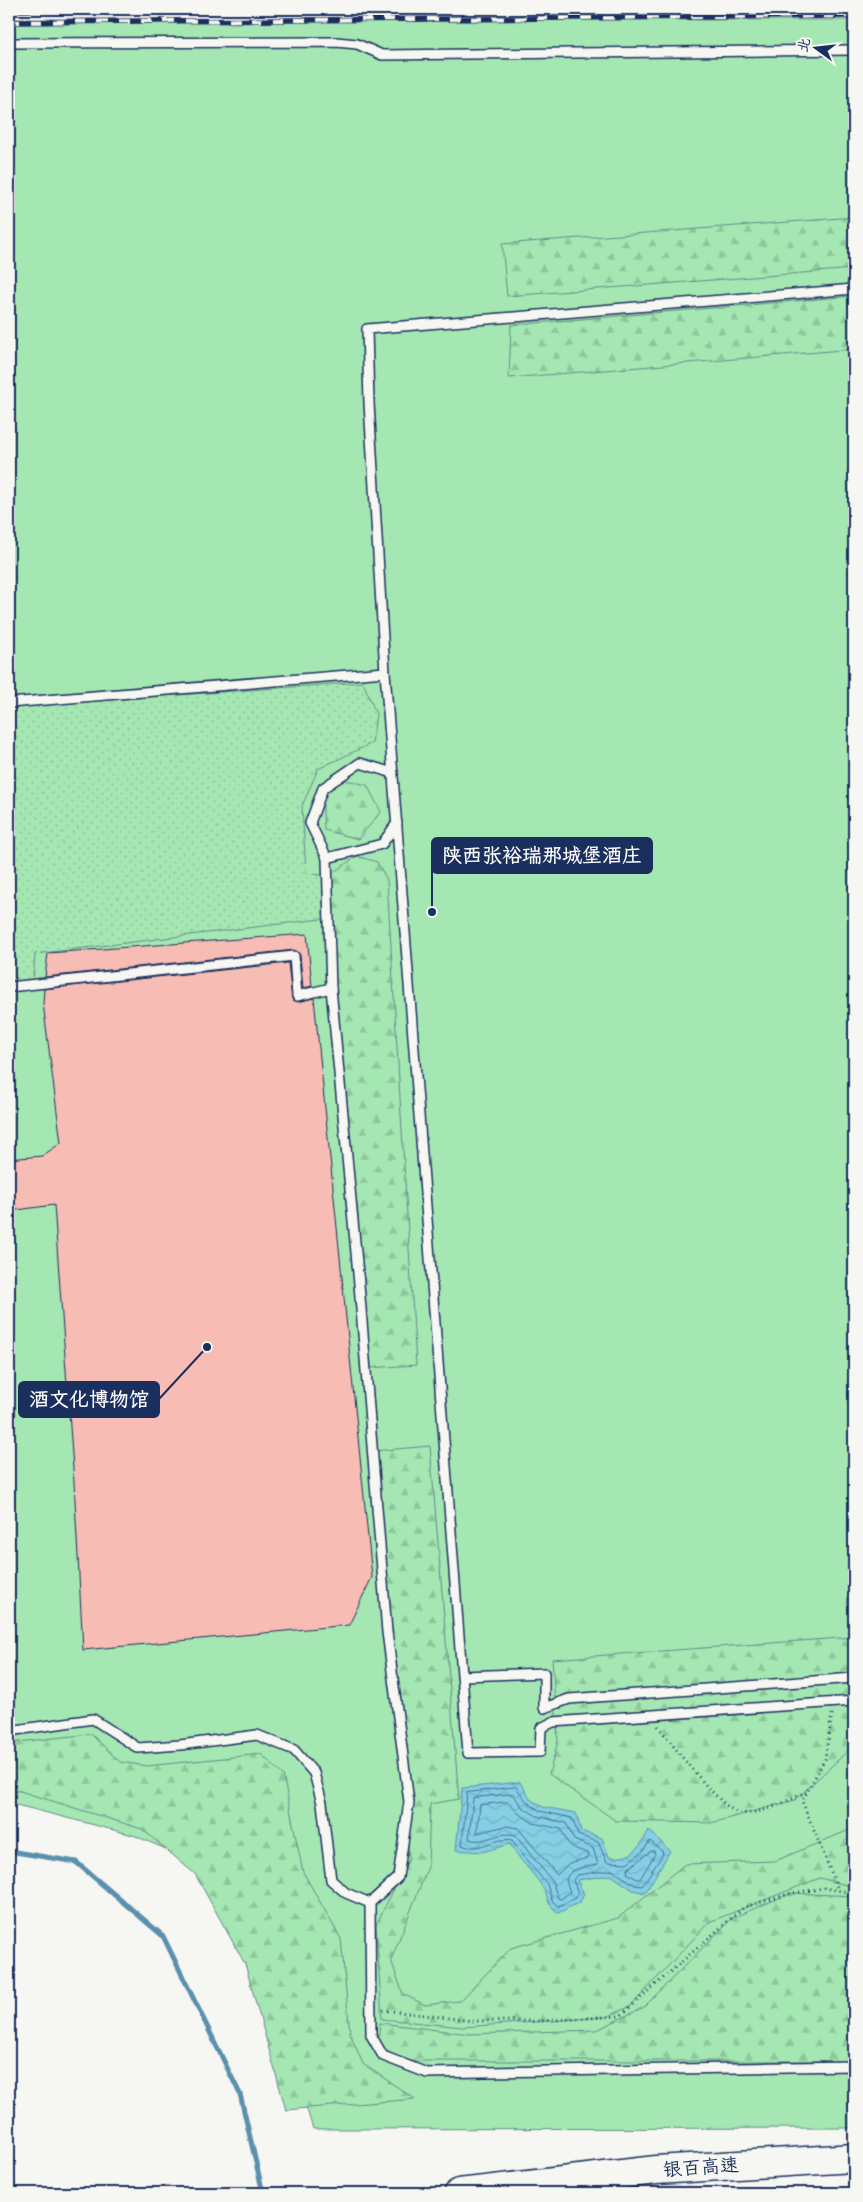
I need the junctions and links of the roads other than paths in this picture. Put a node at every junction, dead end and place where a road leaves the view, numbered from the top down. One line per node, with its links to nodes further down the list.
1 (9, 43): 2 (lane)
2 (854, 50)
3 (854, 289): 4 (lane)
4 (385, 672): 5 (lane); 6 (lane)
5 (9, 702)
6 (393, 772): 7 (lane); 8 (lane)
7 (397, 823): 8 (lane); 11 (lane)
8 (327, 858): 10 (lane)
9 (9, 987): 10 (lane)
10 (331, 988): 15 (lane)
11 (462, 1676): 12 (lane); 13 (lane)
12 (854, 1678)
13 (854, 1701)
14 (9, 1731): 15 (lane)
15 (370, 1903): 16 (lane)
16 (854, 2066)
17 (854, 2158): 18 (highway, 银百高速)
18 (459, 2193)

